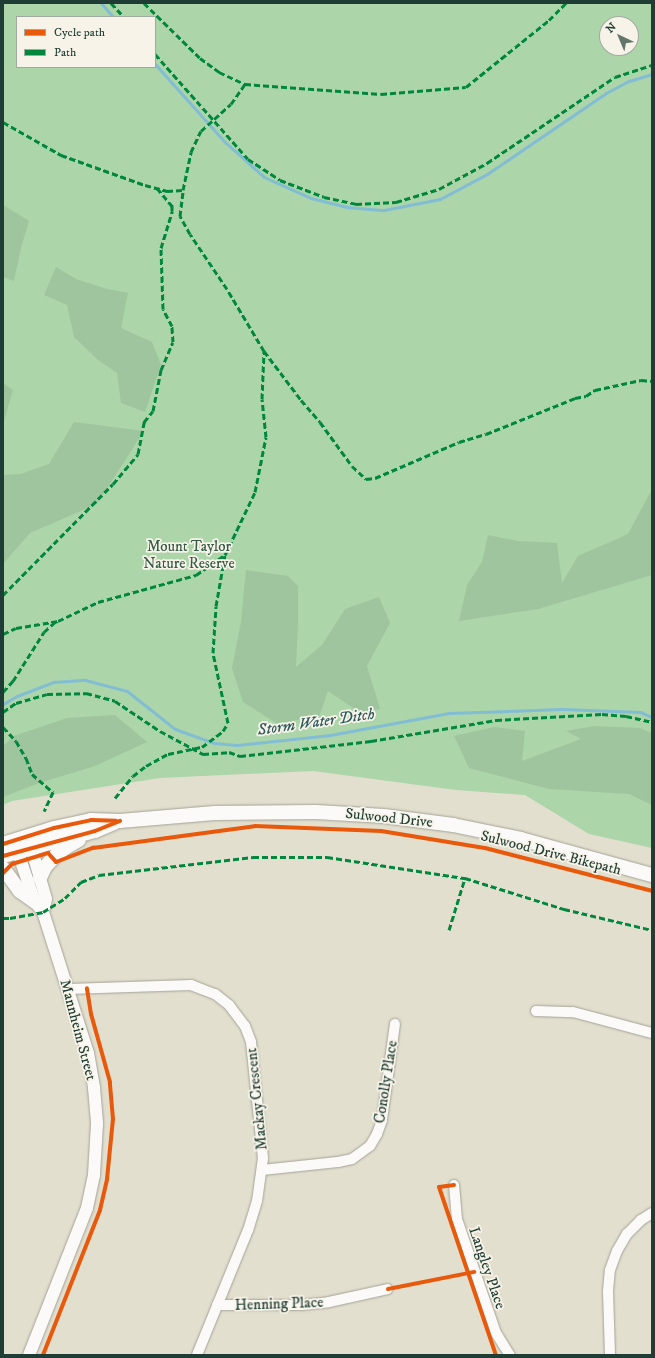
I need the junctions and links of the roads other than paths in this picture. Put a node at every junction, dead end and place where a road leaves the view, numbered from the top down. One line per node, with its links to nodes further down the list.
1 (120, 821): 2 (main road, Sulwood Drive); 3 (main road, Sulwood Drive); 6 (main road, Sulwood Drive)
2 (95, 831): 3 (main road, Sulwood Drive); 7 (main road)
3 (19, 844): 4 (main road, Sulwood Drive); 7 (street, Mannheim Street); 8 (street, Mannheim Street)
4 (3, 856)
5 (3, 868): 8 (main road)
6 (652, 875)
7 (40, 878): 8 (street, Mannheim Street)
8 (39, 907): 9 (street, Mannheim Street)
9 (68, 989): 13 (street, Mackay Crescent); 18 (street, Mannheim Street)
10 (536, 1011): 12 (street)
11 (395, 1024): 13 (street, Conolly Place)
12 (652, 1033)
13 (262, 1170): 17 (street, Mackay Crescent)
14 (454, 1185): 20 (street, Langley Place)
15 (652, 1213): 21 (street)
16 (388, 1289): 17 (street, Henning Place)
17 (217, 1305): 19 (street, Mackay Crescent)
18 (28, 1355)
19 (197, 1355)
20 (510, 1355)
21 (610, 1355)

